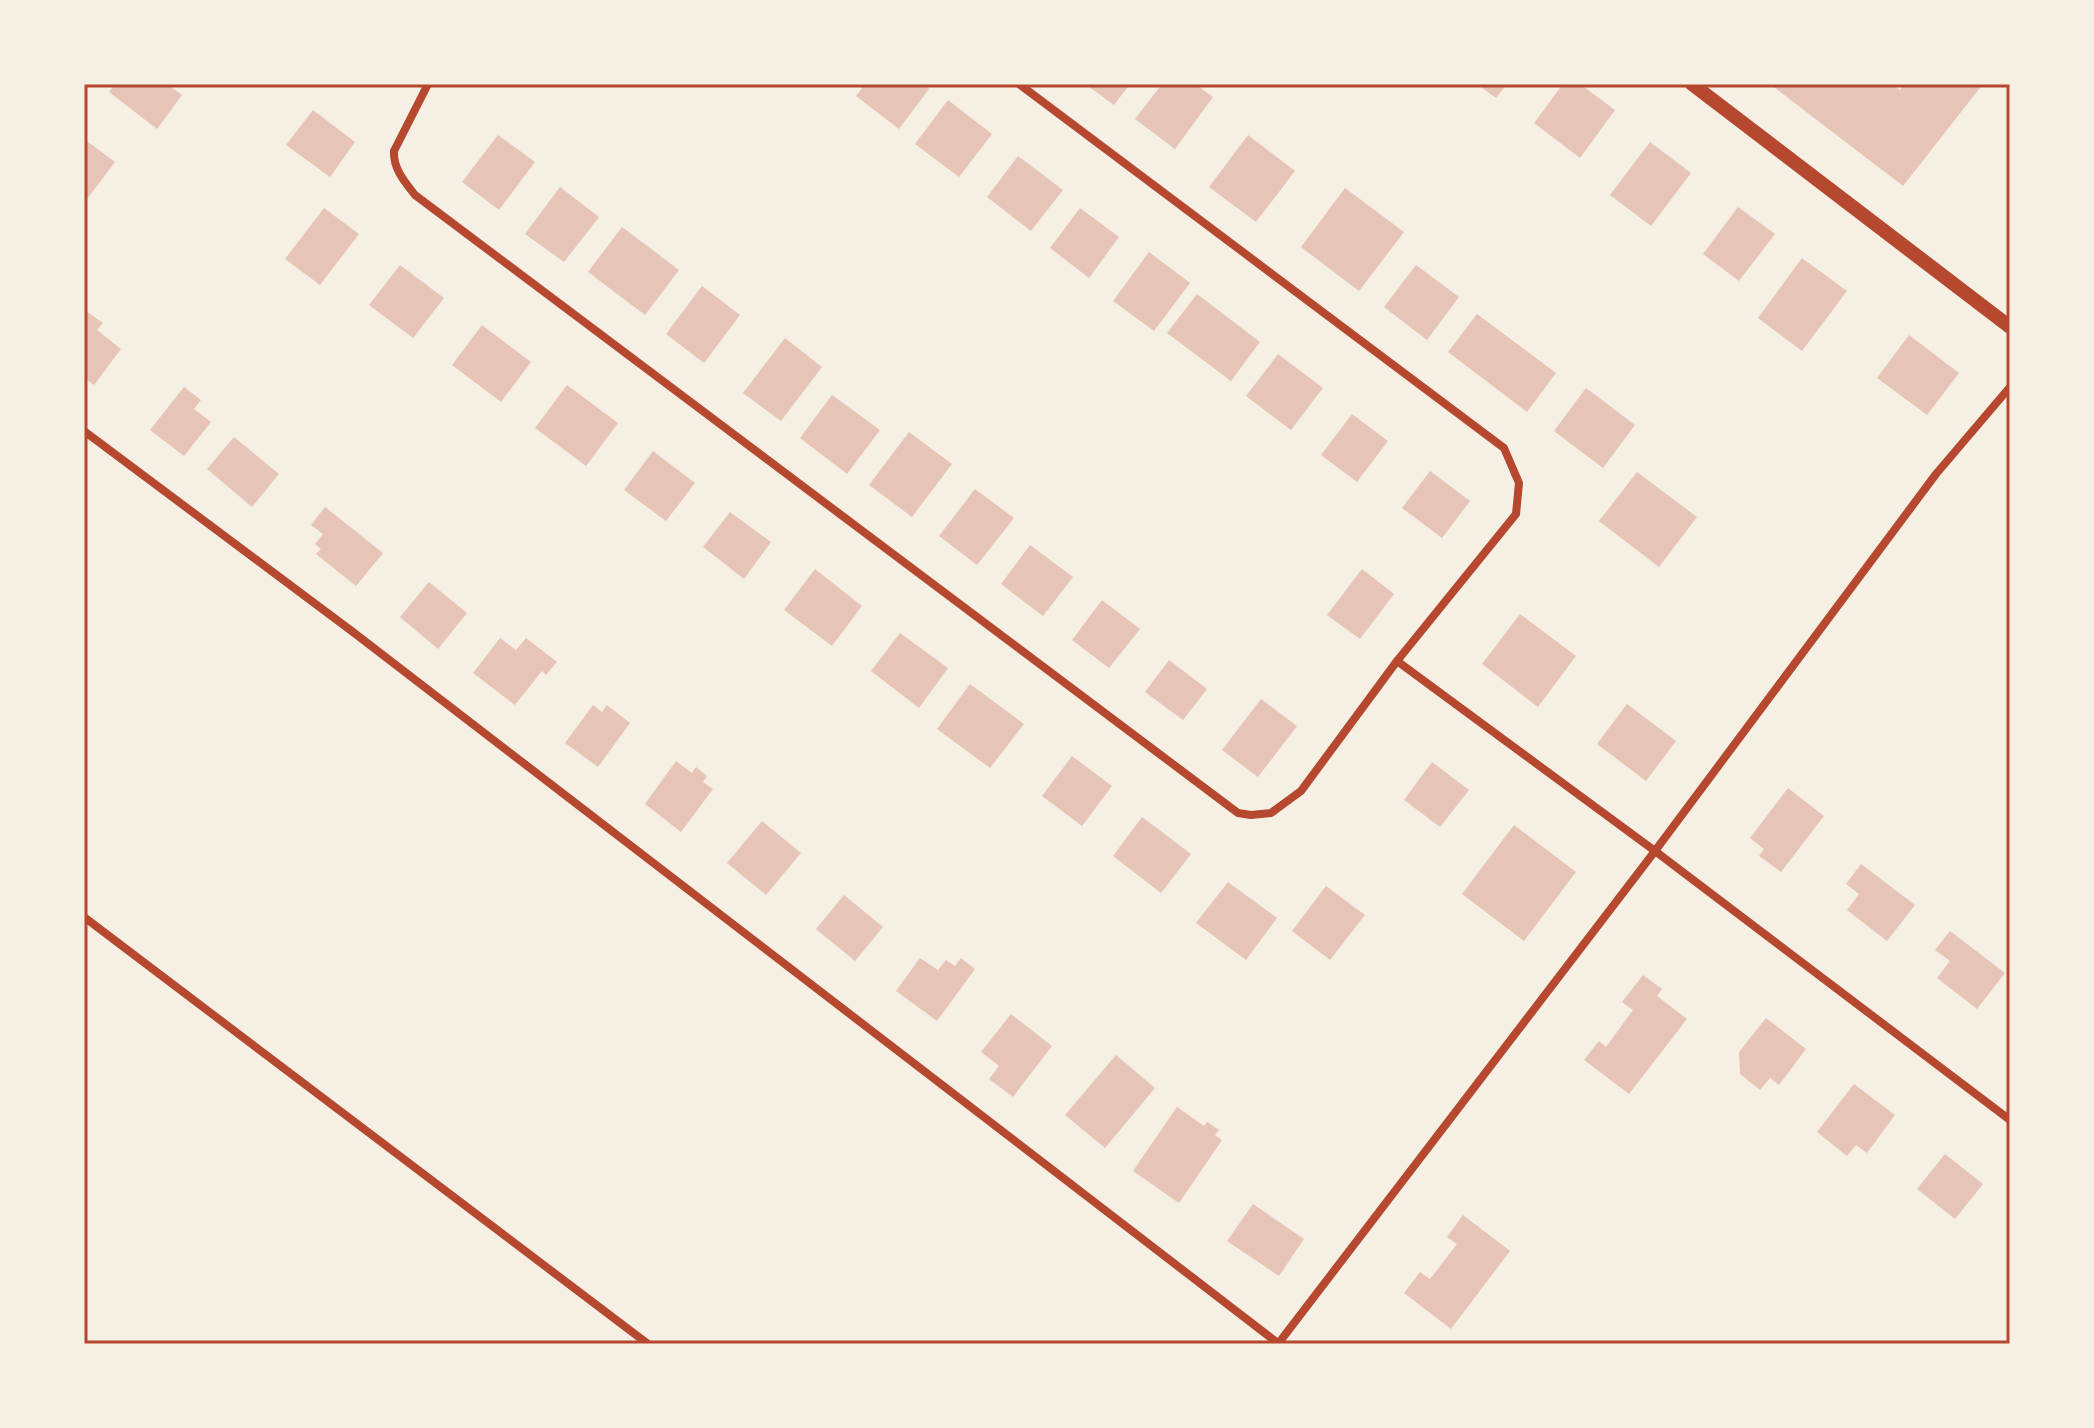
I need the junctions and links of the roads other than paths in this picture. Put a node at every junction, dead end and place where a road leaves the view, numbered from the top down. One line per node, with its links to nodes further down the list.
1 (428, 84): 7 (street)
2 (1019, 84): 7 (street)
3 (1692, 84): 4 (street)
4 (2010, 327)
5 (2010, 387): 8 (street)
6 (84, 431): 12 (street)
7 (1397, 661): 8 (street)
8 (1655, 851): 10 (street); 12 (street)
9 (84, 917): 11 (street)
10 (2010, 1120)
11 (648, 1344)
12 (1278, 1344)

